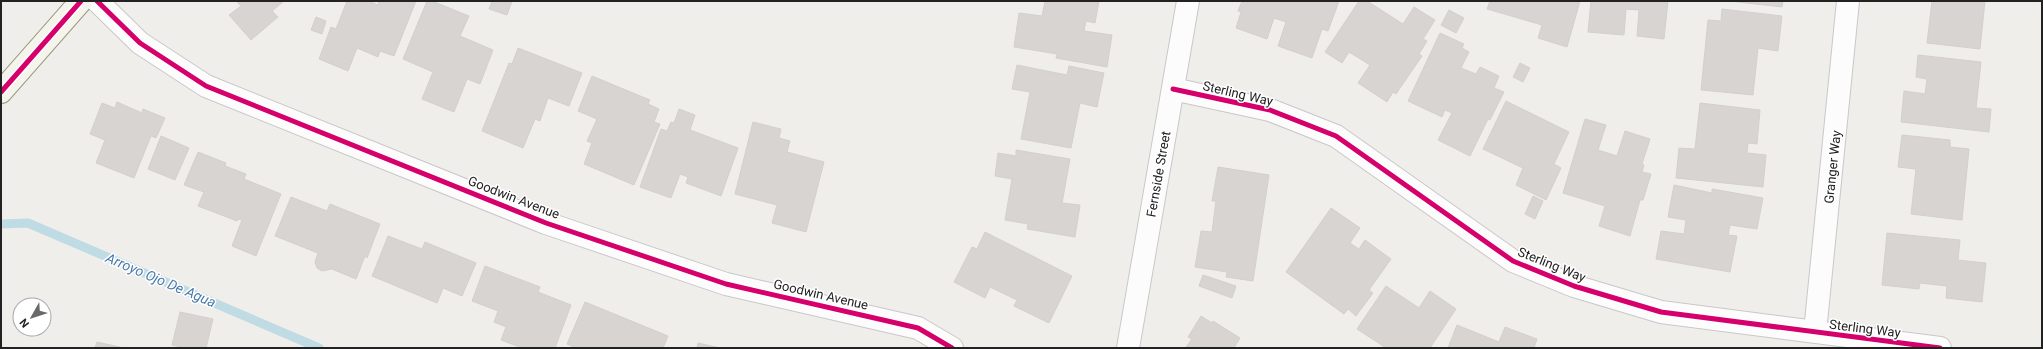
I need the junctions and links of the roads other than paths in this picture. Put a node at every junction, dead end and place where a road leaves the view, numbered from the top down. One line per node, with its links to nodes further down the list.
1 (81, 1): 6 (main road)
2 (97, 1): 8 (street, Goodwin Avenue)
3 (1188, 1): 5 (street, Fernside Street)
4 (1848, 1): 7 (street, Granger Way)
5 (1172, 89): 7 (street, Sterling Way); 9 (street, Fernside Street)
6 (1, 92)
7 (1815, 332): 10 (street, Sterling Way)
8 (952, 348)
9 (1128, 348)
10 (1940, 348)

